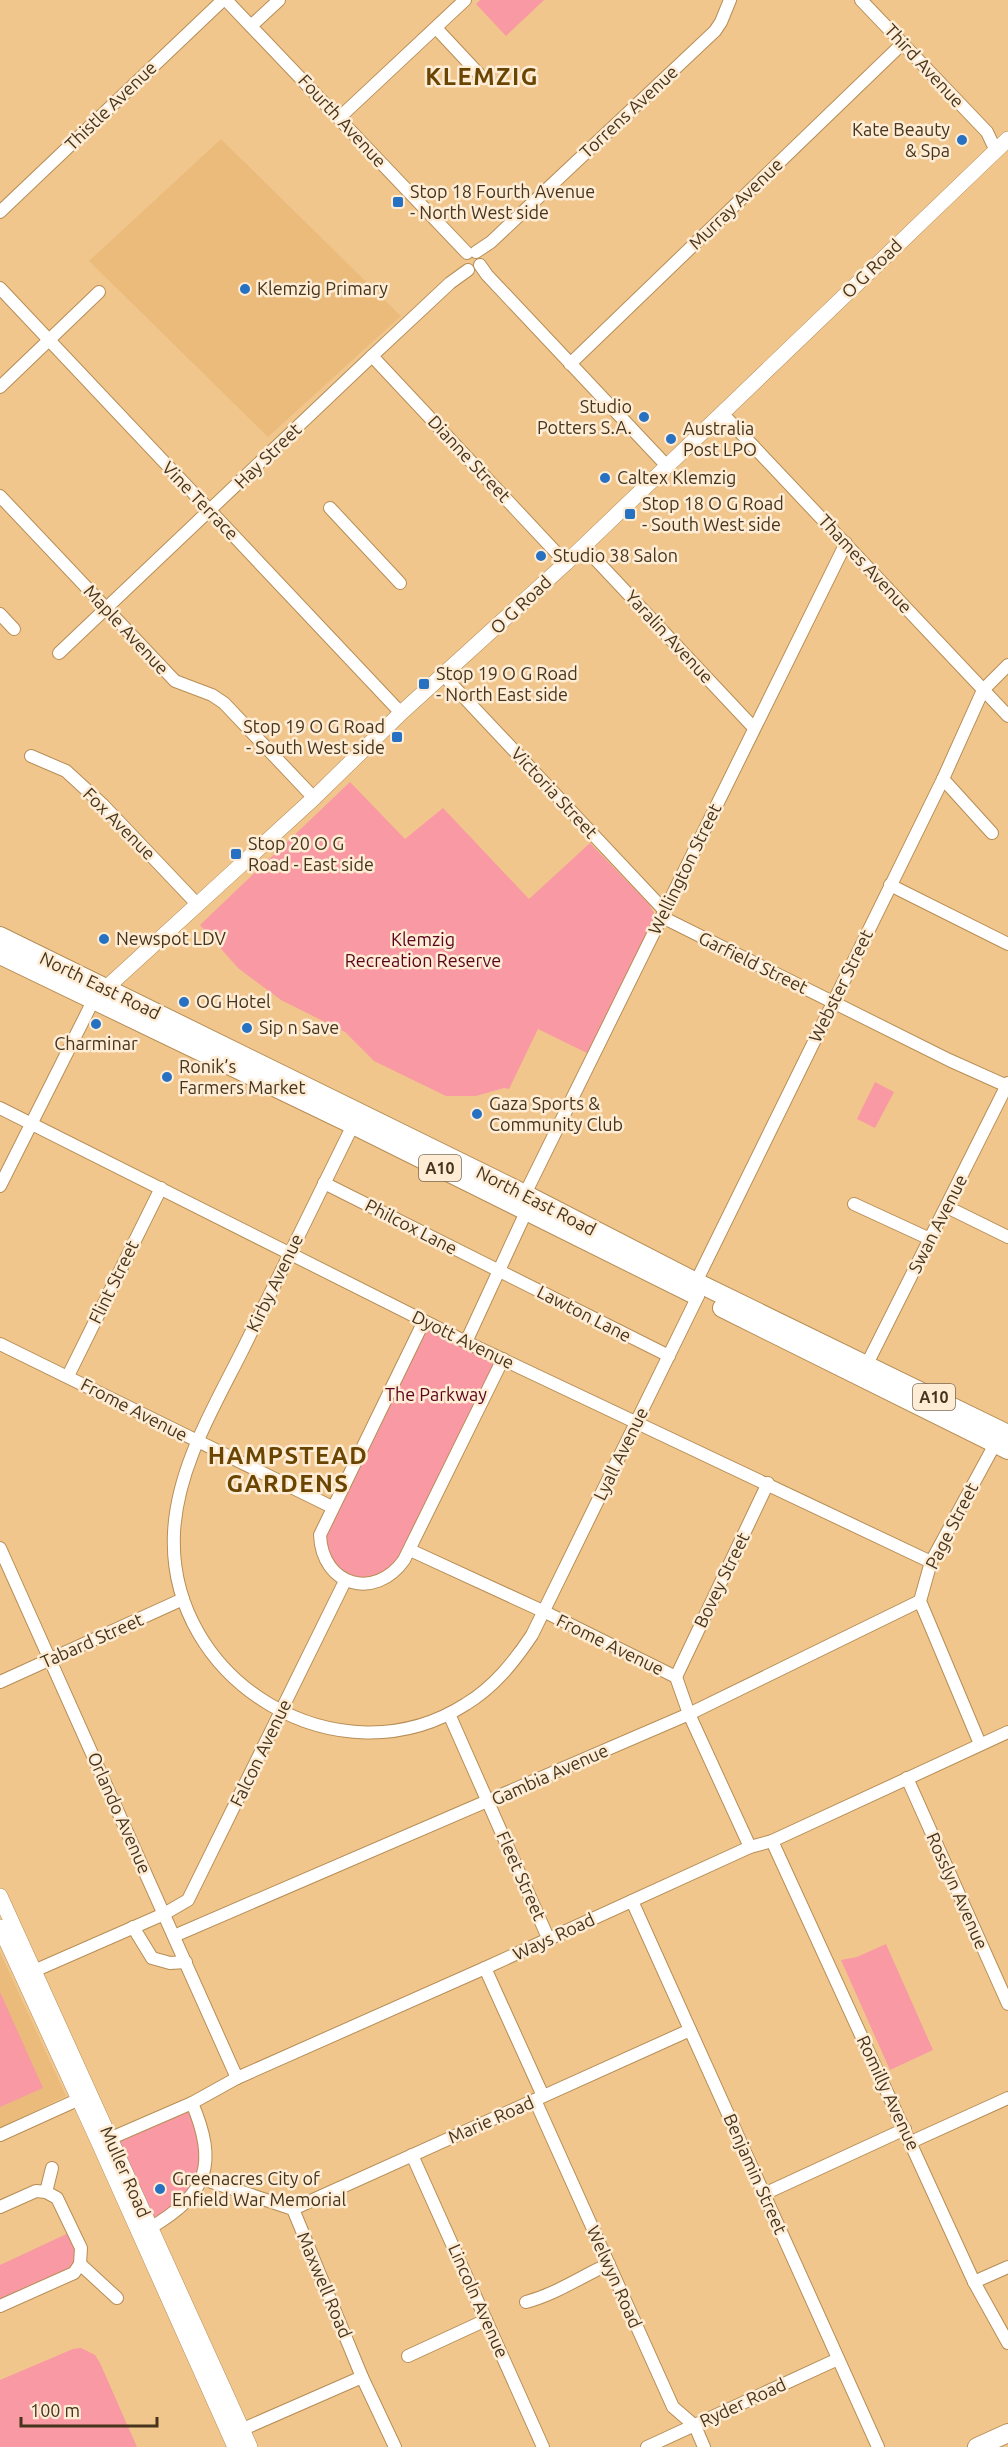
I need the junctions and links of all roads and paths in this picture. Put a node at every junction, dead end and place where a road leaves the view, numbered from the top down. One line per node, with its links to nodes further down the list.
1 (224, 0): 6 (street, Fourth Avenue); 14 (street, Thistle Avenue)
2 (279, 0): 6 (street)
3 (465, 0): 7 (street)
4 (730, 0): 15 (street, Torrens Avenue)
5 (861, 0): 8 (street, Third Avenue)
6 (251, 26): 10 (street, Fourth Avenue)
7 (436, 28): 9 (street); 10 (street)
8 (902, 44): 11 (street, Third Avenue); 20 (street, Murray Avenue)
9 (479, 74)
10 (339, 118): 15 (street, Fourth Avenue)
11 (987, 132): 12 (street, Third Avenue); 13 (street, Third Avenue)
12 (1008, 139): 13 (main road, O G Road)
13 (996, 151): 22 (main road, O G Road)
14 (0, 212)
15 (473, 263): 19 (street, Hay Street); 20 (street, Fourth Avenue)
16 (0, 288): 18 (street, Vine Terrace)
17 (99, 292): 18 (street)
18 (48, 341): 21 (street); 26 (street, Vine Terrace)
19 (372, 356): 26 (street, Hay Street); 29 (street, Dianne Street)
20 (570, 364): 23 (street, Fourth Avenue)
21 (0, 387)
22 (722, 413): 23 (main road, O G Road); 27 (street, Thames Avenue)
23 (666, 465): 28 (main road, O G Road)
24 (0, 496): 31 (street, Maple Avenue)
25 (330, 508): 30 (street)
26 (211, 511): 31 (street, Hay Street); 38 (street, Vine Terrace)
27 (846, 543): 37 (street, Thames Avenue); 40 (street, Wellington Street)
28 (583, 546): 29 (main road, O G Road); 40 (street, Yaralin Avenue)
29 (566, 563): 36 (main road, O G Road)
30 (400, 583)
31 (107, 608): 34 (street, Hay Street); 43 (street, Maple Avenue)
32 (0, 614): 33 (street)
33 (14, 629)
34 (59, 653)
35 (1008, 665): 37 (street)
36 (444, 676): 38 (main road, O G Road); 47 (street, Victoria Street)
37 (983, 690): 39 (street, Thames Avenue); 42 (street, Webster Street)
38 (401, 713): 43 (main road, O G Road)
39 (1008, 716)
40 (754, 728): 47 (street, Wellington Street)
41 (31, 756): 46 (street, Fox Avenue)
42 (943, 779): 44 (street); 45 (street, Webster Street)
43 (314, 798): 46 (main road, O G Road)
44 (992, 833)
45 (890, 885): 49 (street); 52 (street, Webster Street)
46 (198, 905): 51 (main road, O G Road)
47 (663, 914): 52 (street, Garfield Street); 61 (street, Wellington Street)
48 (0, 936): 51 (highway, North East Road / A10)
49 (1008, 944)
50 (0, 955): 51 (highway, North East Road / A10)
51 (100, 994): 56 (highway, North East Road / A10); 57 (street)
52 (833, 1002): 53 (street, Garfield Street); 68 (street, Webster Street)
53 (1007, 1084): 55 (street, Swan Avenue)
54 (0, 1108): 57 (street, Dyott Avenue)
55 (1002, 1109): 63 (street, Swan Avenue)
56 (356, 1119): 58 (street, Kirby Avenue); 61 (highway, North East Road / A10)
57 (31, 1123): 59 (street); 60 (street, Dyott Avenue)
58 (324, 1183): 66 (street, Kirby Avenue); 67 (street, Philcox Lane)
59 (0, 1186)
60 (161, 1188): 66 (street, Dyott Avenue); 75 (street, Flint Street)
61 (526, 1203): 67 (street, Wellington Street); 68 (highway, North East Road / A10)
62 (854, 1204): 65 (street)
63 (947, 1207): 64 (street); 65 (street, Swan Avenue)
64 (1008, 1237)
65 (930, 1239): 74 (street, Swan Avenue)
66 (290, 1253): 69 (street, Dyott Avenue); 78 (street, Kirby Avenue)
67 (499, 1271): 70 (street, Wellington Street); 72 (street, Lawton Lane)
68 (697, 1289): 72 (street, Lyall Avenue); 74 (highway, North East Road / A10)
69 (424, 1321): 70 (street, Dyott Avenue); 80 (street)
70 (466, 1342): 73 (street, Dyott Avenue)
71 (0, 1344): 75 (street, Frome Avenue)
72 (669, 1356): 76 (street, Lyall Avenue)
73 (503, 1359): 76 (street, Dyott Avenue); 82 (street)
74 (865, 1370): 77 (highway, North East Road / A10)
75 (68, 1376): 78 (street, Frome Avenue)
76 (636, 1424): 79 (street, Dyott Avenue); 87 (street, Lyall Avenue)
77 (1003, 1440): 83 (street, Page Street)
78 (198, 1442): 80 (street, Frome Avenue); 85 (street, Kirby Avenue)
79 (768, 1483): 83 (street, Dyott Avenue); 89 (street, Bovey Street)
80 (332, 1507): 84 (street)
81 (0, 1548): 88 (street, Orlando Avenue)
82 (410, 1550): 84 (street); 87 (street, Frome Avenue)
83 (931, 1562): 86 (street, Page Street)
84 (345, 1581): 91 (street, Falcon Avenue)
85 (183, 1599): 88 (street, Tabard Street); 91 (street, Kirby Avenue)
86 (920, 1601): 93 (street, Gambia Avenue); 95 (street)
87 (543, 1611): 89 (street, Frome Avenue); 92 (street, Lyall Avenue)
88 (50, 1659): 90 (street, Tabard Street); 102 (street, Orlando Avenue)
89 (676, 1677): 93 (street, Frome Avenue)
90 (0, 1682)
91 (281, 1711): 92 (street, Lyall Avenue); 102 (street, Falcon Avenue)
92 (449, 1714): 97 (street, Fleet Street)
93 (689, 1714): 97 (street, Gambia Avenue); 99 (street, Frome Avenue)
94 (1008, 1732): 95 (street, Ways Road)
95 (980, 1744): 96 (street, Ways Road)
96 (907, 1778): 98 (street, Ways Road); 110 (street, Rosslyn Avenue)
97 (489, 1802): 105 (street, Gambia Avenue); 106 (street, Fleet Street)
98 (772, 1841): 99 (street, Ways Road); 117 (street, Romilly Avenue)
99 (750, 1847): 101 (street, Ways Road)
100 (0, 1896): 109 (main road, Muller Road)
101 (632, 1901): 106 (street, Ways Road); 111 (street, Benjamin Street)
102 (164, 1914): 104 (street, Falcon Avenue); 105 (street, Orlando Avenue)
103 (0, 1927): 109 (main road, Muller Road)
104 (133, 1927): 107 (street); 109 (street, Falcon Avenue)
105 (174, 1936): 107 (street, Orlando Avenue)
106 (549, 1940): 108 (street, Ways Road)
107 (186, 1962): 112 (street, Orlando Avenue)
108 (485, 1968): 112 (street, Ways Road); 114 (street, Welwyn Road)
109 (28, 1973): 113 (main road, Muller Road)
110 (1008, 2004)
111 (690, 2030): 114 (street, Marie Road); 125 (street, Benjamin Street)
112 (237, 2078): 116 (street, Ways Road)
113 (85, 2097): 118 (street); 119 (main road, Muller Road)
114 (539, 2098): 121 (street, Marie Road); 130 (street, Welwyn Road)
115 (1008, 2098): 120 (street)
116 (192, 2103): 119 (street, Ways Road); 123 (street)
117 (905, 2129): 120 (street, Romilly Avenue); 125 (street)
118 (0, 2135)
119 (105, 2140): 128 (main road, Muller Road); 143 (main road, Muller Road)
120 (911, 2142): 132 (street, Romilly Avenue)
121 (412, 2155): 127 (street, Marie Road); 136 (street, Lincoln Avenue)
122 (52, 2168): 124 (street)
123 (202, 2179): 127 (street, Maxwell Road); 128 (street)
124 (46, 2192): 126 (street); 129 (street)
125 (764, 2194): 139 (street, Benjamin Street)
126 (0, 2207)
127 (293, 2210): 140 (street, Maxwell Road)
128 (150, 2228): 143 (main road, Muller Road)
129 (80, 2264): 133 (street); 135 (street)
130 (609, 2264): 134 (street); 141 (street, Welwyn Road)
131 (1008, 2267): 132 (street)
132 (974, 2282): 137 (street, Romilly Avenue)
133 (117, 2298)
134 (525, 2302)
135 (0, 2306)
136 (486, 2319): 138 (street); 146 (street, Lincoln Avenue)
137 (1008, 2343)
138 (408, 2356)
139 (838, 2359): 141 (street, Ryder Road); 149 (street, Benjamin Street)
140 (362, 2377): 143 (street); 145 (street, Maxwell Road)
141 (695, 2426): 147 (street, Ryder Road); 148 (street, Welwyn Road)
142 (1008, 2433): 150 (highway)
143 (236, 2437): 144 (main road, Muller Road)
144 (250, 2447)
145 (394, 2447)
146 (543, 2447)
147 (647, 2447)
148 (704, 2447)
149 (878, 2447)
150 (976, 2447)

